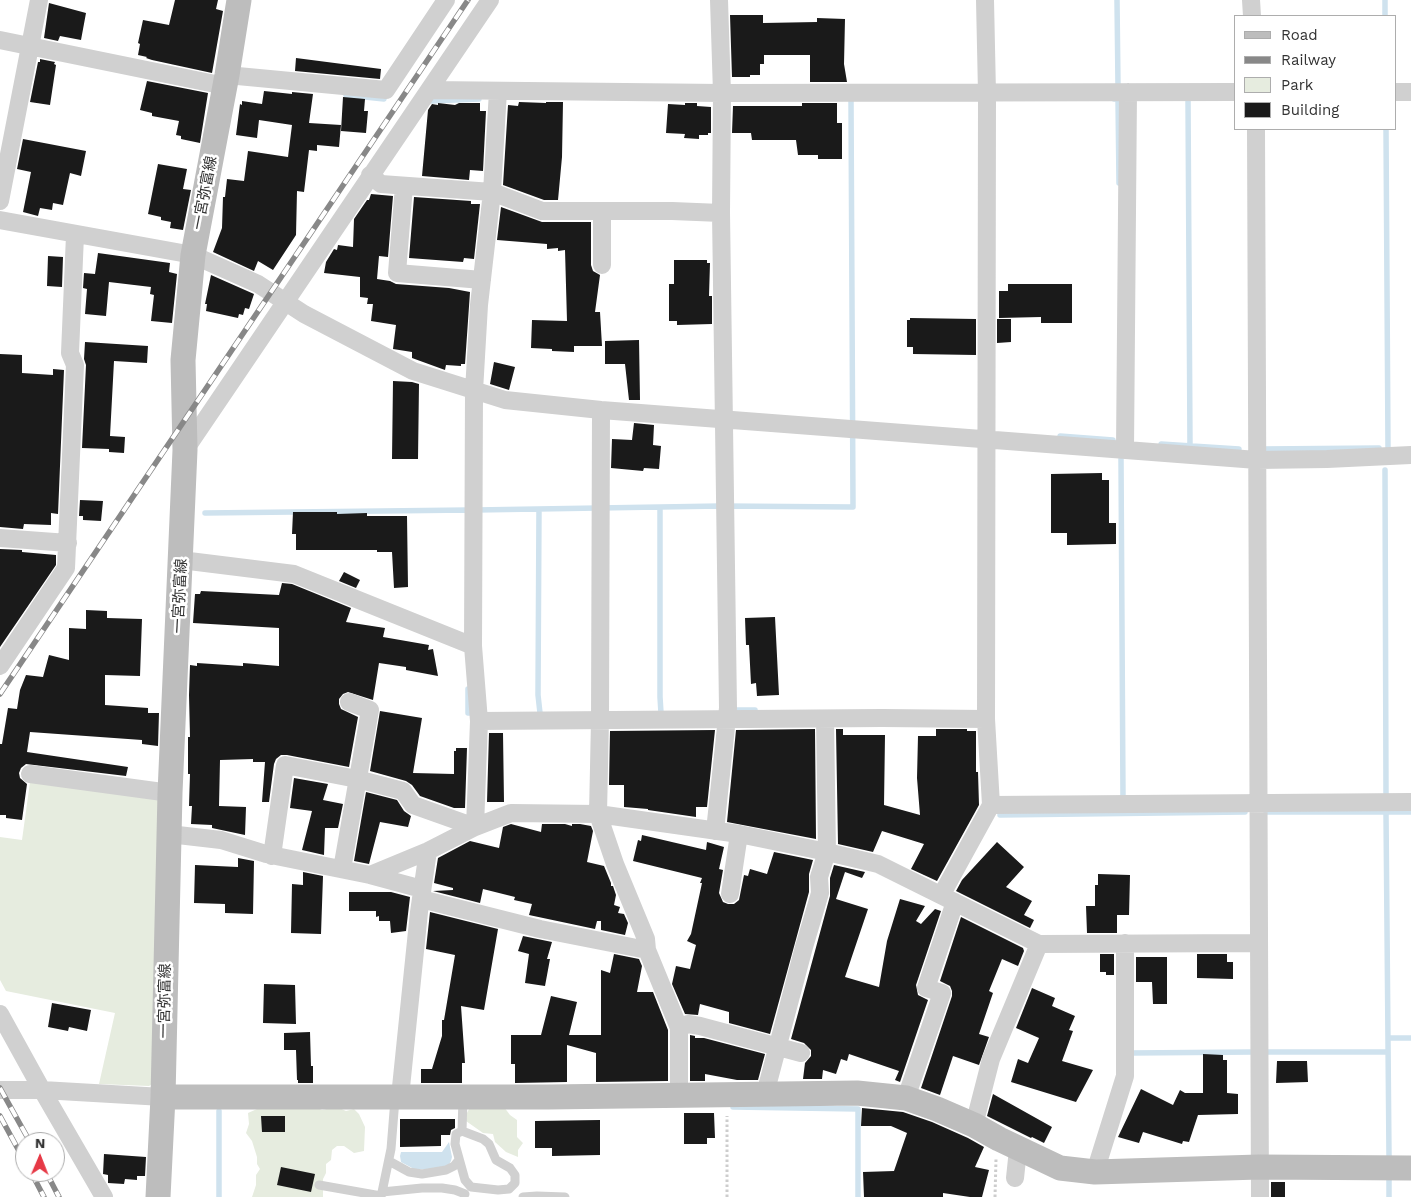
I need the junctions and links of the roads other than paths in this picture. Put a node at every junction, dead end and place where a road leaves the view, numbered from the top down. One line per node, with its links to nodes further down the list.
1 (39, 0): 10 (street)
2 (239, 0): 11 (street, 一宮弥富線)
3 (446, 0): 11 (street)
4 (490, 0): 12 (street)
5 (720, 0): 18 (street)
6 (985, 0): 19 (street)
7 (1252, 0): 8 (street)
8 (1252, 15)
9 (0, 40): 10 (street)
10 (30, 47): 11 (street); 24 (street)
11 (226, 80): 29 (street, 一宮弥富線)
12 (429, 90): 13 (street); 21 (street)
13 (498, 91): 18 (street); 23 (street)
14 (1128, 92): 15 (street); 19 (street); 38 (street)
15 (1234, 92)
16 (1396, 92): 17 (street)
17 (1411, 92)
18 (722, 93): 19 (street); 26 (street)
19 (987, 93): 36 (street)
20 (1256, 130): 40 (street)
21 (370, 175): 22 (street); 32 (street)
22 (404, 186): 23 (street); 31 (street)
23 (492, 192): 25 (street); 31 (street)
24 (0, 201)
25 (602, 212): 26 (street); 30 (street)
26 (721, 213): 35 (street)
27 (0, 220): 28 (street)
28 (75, 235): 29 (street); 42 (street)
29 (193, 255): 32 (street); 37 (street, 一宮弥富線)
30 (602, 265)
31 (482, 280): 33 (street)
32 (285, 302): 33 (street); 37 (street)
33 (474, 391): 34 (street); 44 (street)
34 (601, 410): 35 (street); 50 (street)
35 (724, 420): 36 (street); 47 (street)
36 (985, 440): 38 (street); 51 (street)
37 (185, 450): 43 (street, 一宮弥富線)
38 (1125, 450): 40 (street)
39 (1411, 455): 40 (street)
40 (1257, 460): 56 (street)
41 (0, 538): 42 (street)
42 (68, 543): 45 (street)
43 (181, 560): 44 (street); 54 (street, 一宮弥富線)
44 (473, 646): 49 (street)
45 (0, 666)
46 (349, 702): 53 (street)
47 (726, 719): 48 (street); 50 (street); 60 (street)
48 (825, 719): 51 (street); 64 (street)
49 (479, 720): 50 (street); 59 (street)
50 (600, 720): 58 (street)
51 (986, 720): 57 (street)
52 (30, 774): 54 (street)
53 (357, 779): 59 (street); 65 (street); 66 (street)
54 (170, 793): 61 (street, 一宮弥富線)
55 (1411, 802): 56 (street)
56 (1258, 804): 57 (street); 72 (street)
57 (991, 805): 70 (street)
58 (598, 814): 59 (street); 60 (street); 74 (street)
59 (475, 827): 63 (street)
60 (715, 831): 62 (street)
61 (169, 834): 65 (street); 83 (street, 一宮弥富線)
62 (739, 834): 64 (street); 69 (street)
63 (428, 851): 67 (street); 68 (street)
64 (827, 852): 70 (street); 77 (street)
65 (272, 856): 66 (street)
66 (342, 869): 67 (street)
67 (370, 875): 68 (street)
68 (422, 894): 74 (street); 84 (street)
69 (730, 894)
70 (948, 898): 73 (street); 86 (street)
71 (1125, 943): 72 (street); 73 (street); 94 (street)
72 (1258, 943): 92 (street)
73 (1039, 944): 87 (street)
74 (647, 950): 76 (street)
75 (0, 1014): 80 (street)
76 (679, 1028): 77 (street); 82 (street)
77 (778, 1047): 78 (street); 81 (street)
78 (801, 1053)
79 (0, 1090): 80 (street)
80 (42, 1090): 83 (street); 101 (street)
81 (765, 1094): 82 (street); 86 (street)
82 (679, 1095): 85 (street)
83 (163, 1097): 84 (street); 102 (street, 一宮弥富線)
84 (398, 1097): 85 (street); 90 (lane)
85 (463, 1097): 88 (lane)
86 (906, 1098): 87 (street)
87 (974, 1124): 89 (street)
88 (462, 1131): 91 (lane); 98 (lane)
89 (1010, 1144): 94 (street); 95 (street)
90 (389, 1161): 91 (lane); 99 (lane)
91 (458, 1161): 96 (lane)
92 (1260, 1168): 93 (street); 94 (street); 105 (street)
93 (1411, 1168)
94 (1096, 1172)
95 (1015, 1178)
96 (468, 1183): 98 (lane); 100 (lane)
97 (319, 1185): 99 (lane)
98 (512, 1186): 103 (lane)
99 (381, 1195): 100 (lane)
100 (465, 1196)
101 (104, 1197)
102 (158, 1197)
103 (521, 1197): 104 (lane)
104 (565, 1197)
105 (1260, 1197)

